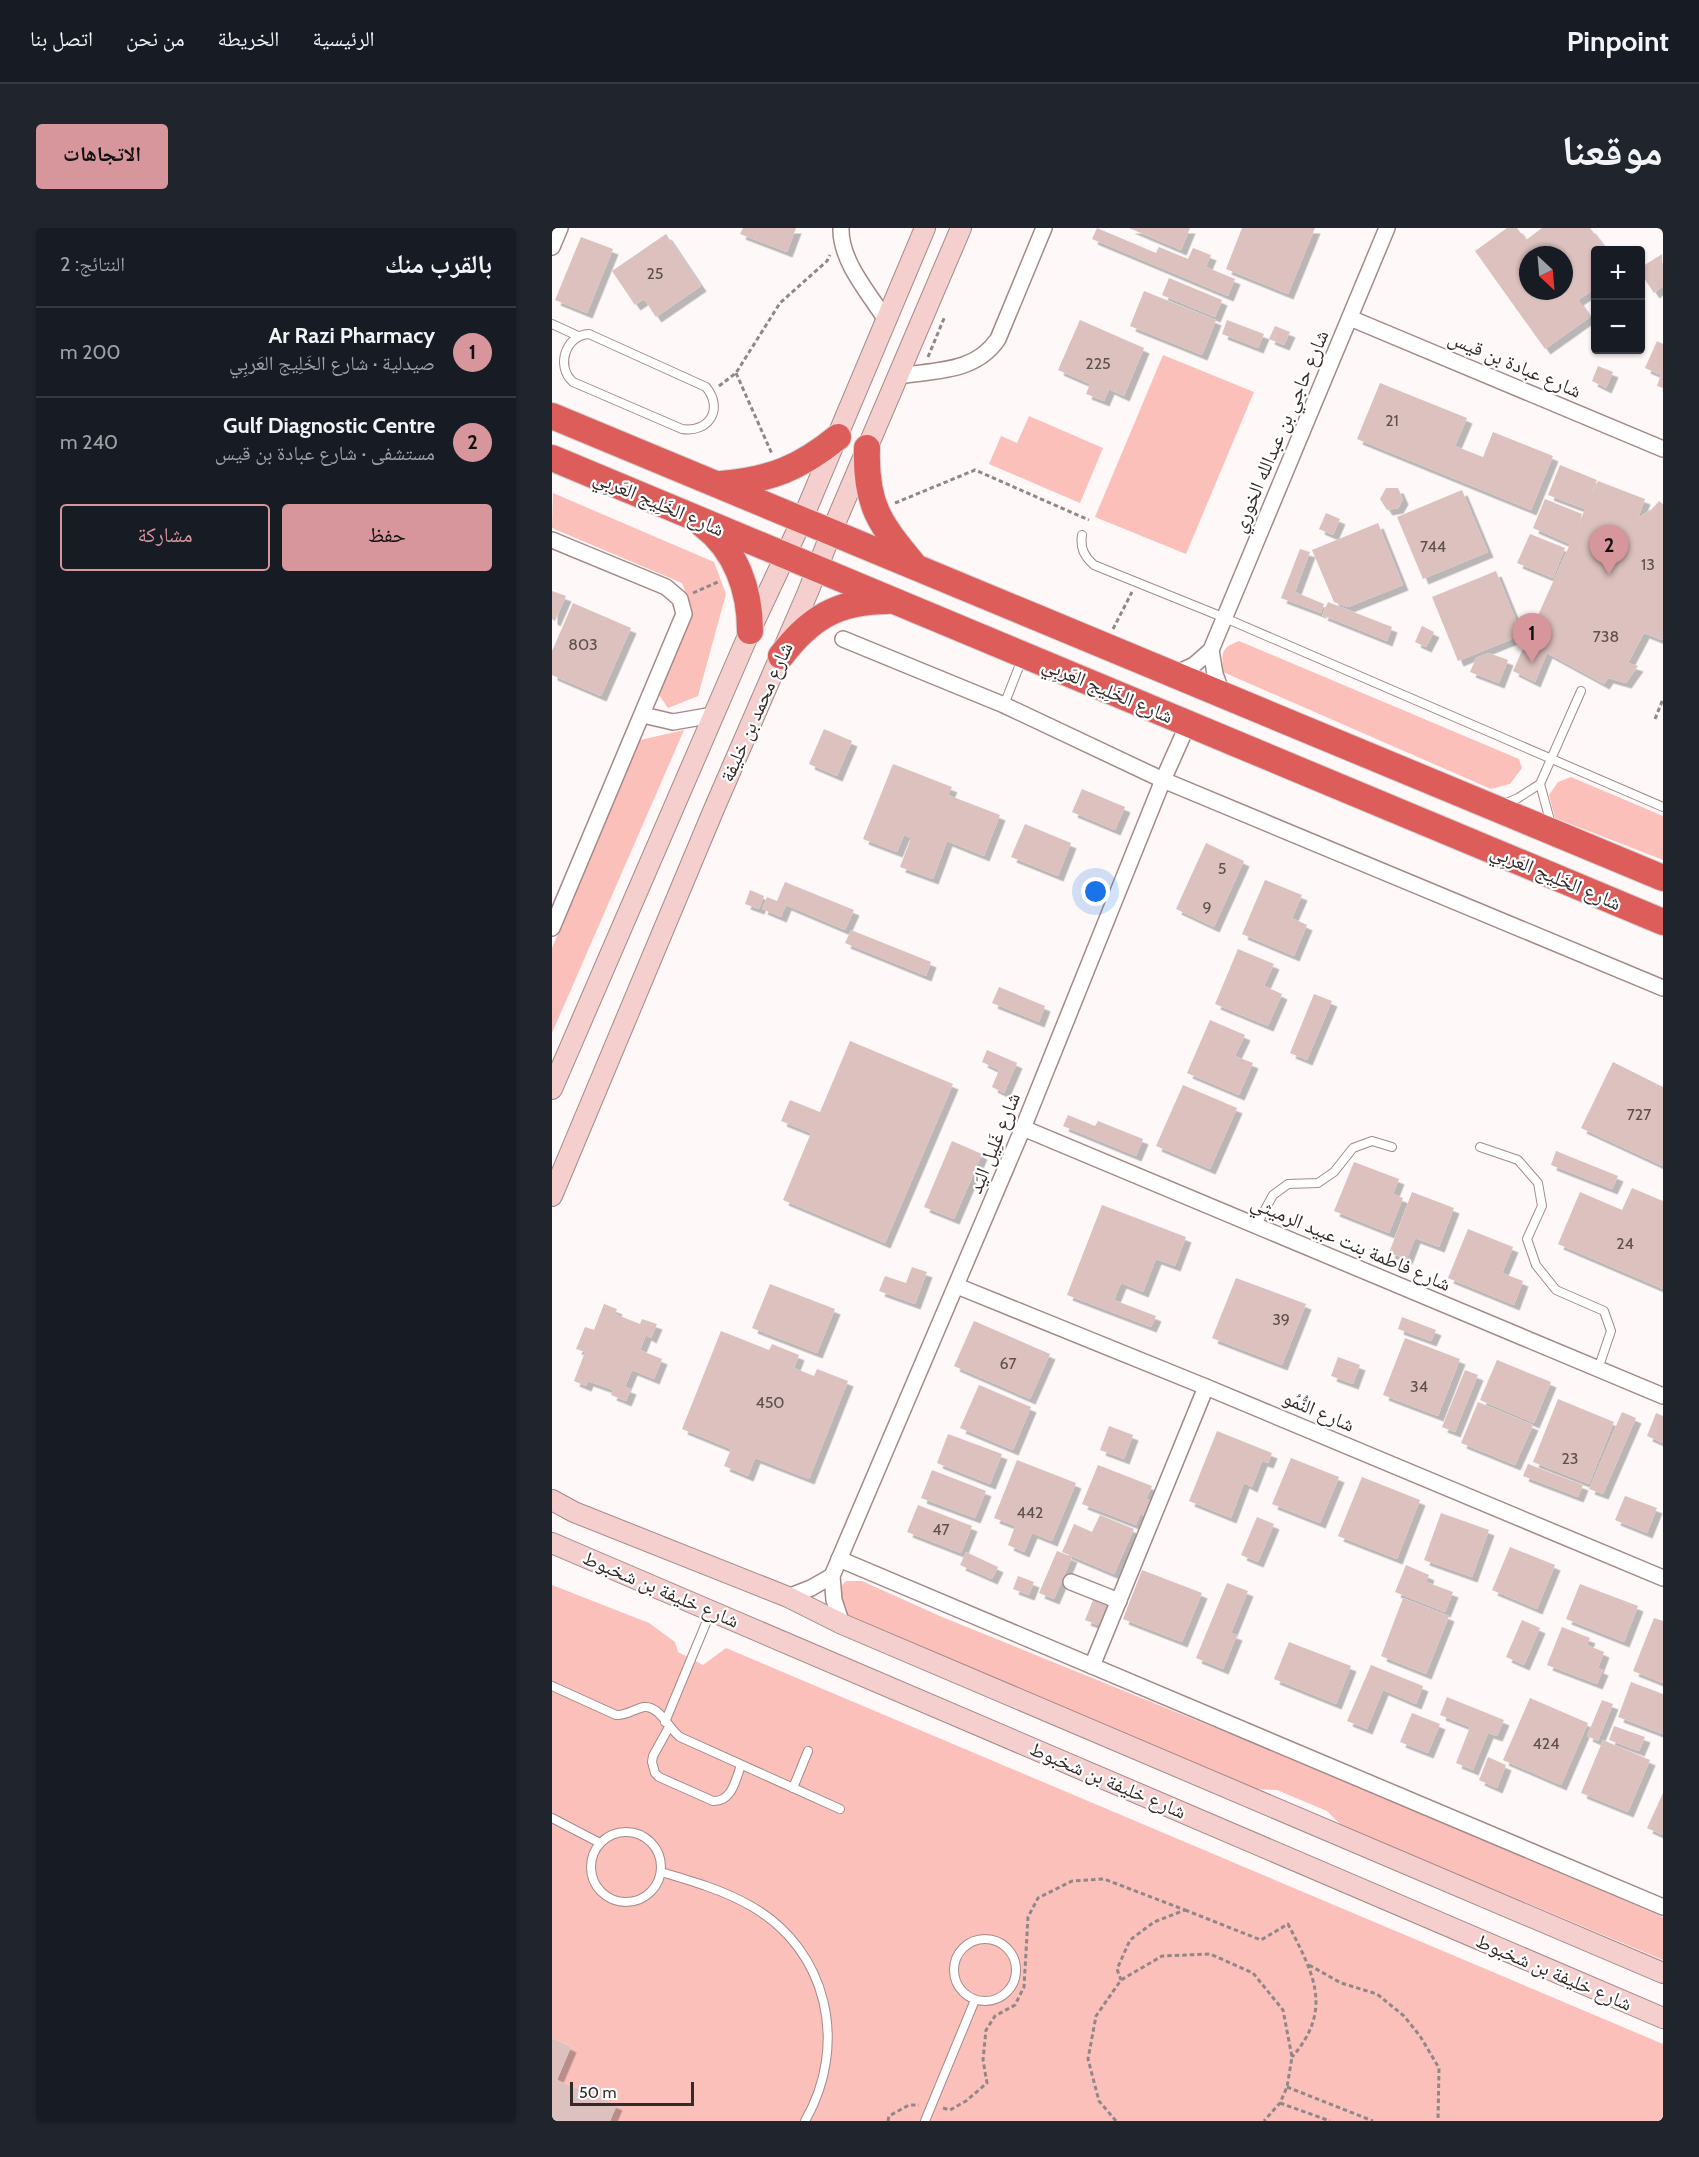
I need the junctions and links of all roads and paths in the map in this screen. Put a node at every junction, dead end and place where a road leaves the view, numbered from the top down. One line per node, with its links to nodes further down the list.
1 (560, 228): 7 (street)
2 (925, 228): 9 (main road, شارع محمد بن خليفة)
3 (961, 228): 13 (main road, شارع محمد بن خليفة)
4 (1044, 228): 13 (street)
5 (1387, 228): 8 (street, شارع حاجي بن عبدالله الخوري)
6 (841, 230): 9 (street); 12 (path)
7 (552, 247)
8 (1350, 318): 18 (street, شارع عبادة بن قيس); 36 (street, شارع حاجي بن عبدالله الخوري)
9 (886, 320): 16 (main road, شارع محمد بن خليفة)
10 (552, 324): 11 (lane)
11 (578, 336): 14 (lane); 14 (lane)
12 (736, 373): 14 (path); 20 (path)
13 (898, 376): 17 (main road, شارع محمد بن خليفة)
14 (711, 393)
15 (552, 416): 21 (highway, شارع الخَلِيج العَربِي)
16 (838, 437): 21 (highway); 24 (main road, شارع محمد بن خليفة)
17 (867, 448): 26 (main road, شارع محمد بن خليفة); 30 (highway)
18 (1663, 449)
19 (552, 458): 23 (highway, شارع الخَلِيج العَربِي)
20 (775, 461)
21 (720, 484): 24 (highway, شارع الخَلِيج العَربِي)
22 (885, 507): 25 (path)
23 (693, 517): 29 (highway, شارع الخَلِيج العَربِي); 38 (highway)
24 (802, 520): 26 (highway, شارع الخَلِيج العَربِي); 29 (main road, شارع محمد بن خليفة)
25 (1089, 520)
26 (831, 533): 30 (highway, شارع الخَلِيج العَربِي); 31 (main road, شارع محمد بن خليفة)
27 (1082, 535): 33 (lane)
28 (552, 540): 34 (street)
29 (786, 556): 31 (highway, شارع الخَلِيج العَربِي); 38 (main road, شارع محمد بن خليفة)
30 (916, 568): 43 (highway, شارع الخَلِيج العَربِي)
31 (817, 569): 35 (highway, شارع الخَلِيج العَربِي); 42 (main road, شارع محمد بن خليفة)
32 (723, 580): 34 (path)
33 (1136, 582): 36 (lane); 37 (path)
34 (680, 598): 48 (street)
35 (893, 600): 41 (highway, شارع الخَلِيج العَربِي); 42 (highway)
36 (1225, 618): 40 (street, شارع حاجي بن عبدالله الخوري); 52 (lane)
37 (1113, 629)
38 (750, 631): 49 (main road, شارع محمد بن خليفة)
39 (843, 639): 47 (street)
40 (1211, 650): 43 (street, شارع حاجي بن عبدالله الخوري); 45 (street)
41 (1023, 655): 47 (lane); 51 (highway, شارع الخَلِيج العَربِي)
42 (781, 656): 66 (main road, شارع محمد بن خليفة)
43 (1173, 675): 45 (highway, شارع الخَلِيج العَربِي)
44 (1581, 691): 52 (lane)
45 (1223, 696): 56 (highway, شارع الخَلِيج العَربِي)
46 (1663, 699): 50 (path)
47 (1004, 705): 53 (street)
48 (642, 715): 49 (street); 60 (street)
49 (713, 716): 62 (main road, شارع محمد بن خليفة)
50 (1655, 719)
51 (1188, 724): 53 (street, شارع غَلِيل اليَد); 59 (highway, شارع الخَلِيج العَربِي)
52 (1552, 758): 54 (lane); 55 (lane)
53 (1163, 780): 61 (street); 63 (street, شارع غَلِيل اليَد)
54 (1540, 784): 56 (lane); 57 (lane)
55 (1663, 807)
56 (1493, 808): 57 (highway, شارع الخَلِيج العَربِي)
57 (1556, 834): 58 (highway, شارع الخَلِيج العَربِي)
58 (1663, 878)
59 (1663, 922)
60 (552, 928)
61 (1663, 988)
62 (552, 1089)
63 (1023, 1128): 67 (street, شارع فاطمة بنت عبيد الرميثي); 68 (street, شارع غَلِيل اليَد)
64 (1392, 1147): 67 (lane)
65 (1480, 1148): 69 (lane)
66 (552, 1196)
67 (1256, 1226): 69 (street, شارع فاطمة بنت عبيد الرميثي)
68 (957, 1286): 70 (street, شارع النُّمُو); 74 (street, شارع غَلِيل اليَد)
69 (1598, 1369): 71 (street, شارع فاطمة بنت عبيد الرميثي)
70 (1206, 1387): 76 (street, شارع النُّمُو); 79 (street)
71 (1663, 1396)
72 (552, 1500): 78 (main road, شارع خليفة بن شخبوط)
73 (552, 1543): 80 (main road, شارع خليفة بن شخبوط)
74 (839, 1559): 75 (street, شارع غَلِيل اليَد); 82 (street)
75 (832, 1576): 78 (street); 81 (street, شارع غَلِيل اليَد)
76 (1663, 1578)
77 (1071, 1582): 79 (street)
78 (788, 1597): 81 (main road, شارع خليفة بن شخبوط)
79 (1119, 1601): 82 (street)
80 (712, 1610): 84 (lane); 98 (main road, شارع خليفة بن شخبوط)
81 (842, 1624): 95 (main road, شارع خليفة بن شخبوط)
82 (1092, 1666): 92 (street)
83 (552, 1686): 84 (lane)
84 (667, 1724): 86 (lane); 86 (lane)
85 (808, 1751): 87 (lane)
86 (741, 1765): 87 (lane)
87 (793, 1788): 88 (lane)
88 (840, 1809)
89 (552, 1818): 90 (lane)
90 (600, 1843): 91 (lane); 91 (lane)
91 (661, 1872): 103 (lane)
92 (1663, 1907)
93 (1185, 1910): 94 (path); 96 (path); 102 (path)
94 (1309, 1965): 99 (path); 110 (path)
95 (1663, 1973)
96 (1121, 1980): 99 (path); 106 (path)
97 (975, 2000): 97 (lane); 102 (lane)
98 (1663, 2018)
99 (1292, 2056): 100 (path)
100 (1287, 2087): 101 (path); 109 (path)
101 (1280, 2103): 107 (path); 108 (path)
102 (931, 2106): 104 (path); 105 (lane)
103 (806, 2121)
104 (888, 2121)
105 (925, 2121)
106 (1116, 2121)
107 (1264, 2121)
108 (1330, 2121)
109 (1373, 2121)
110 (1438, 2121)

